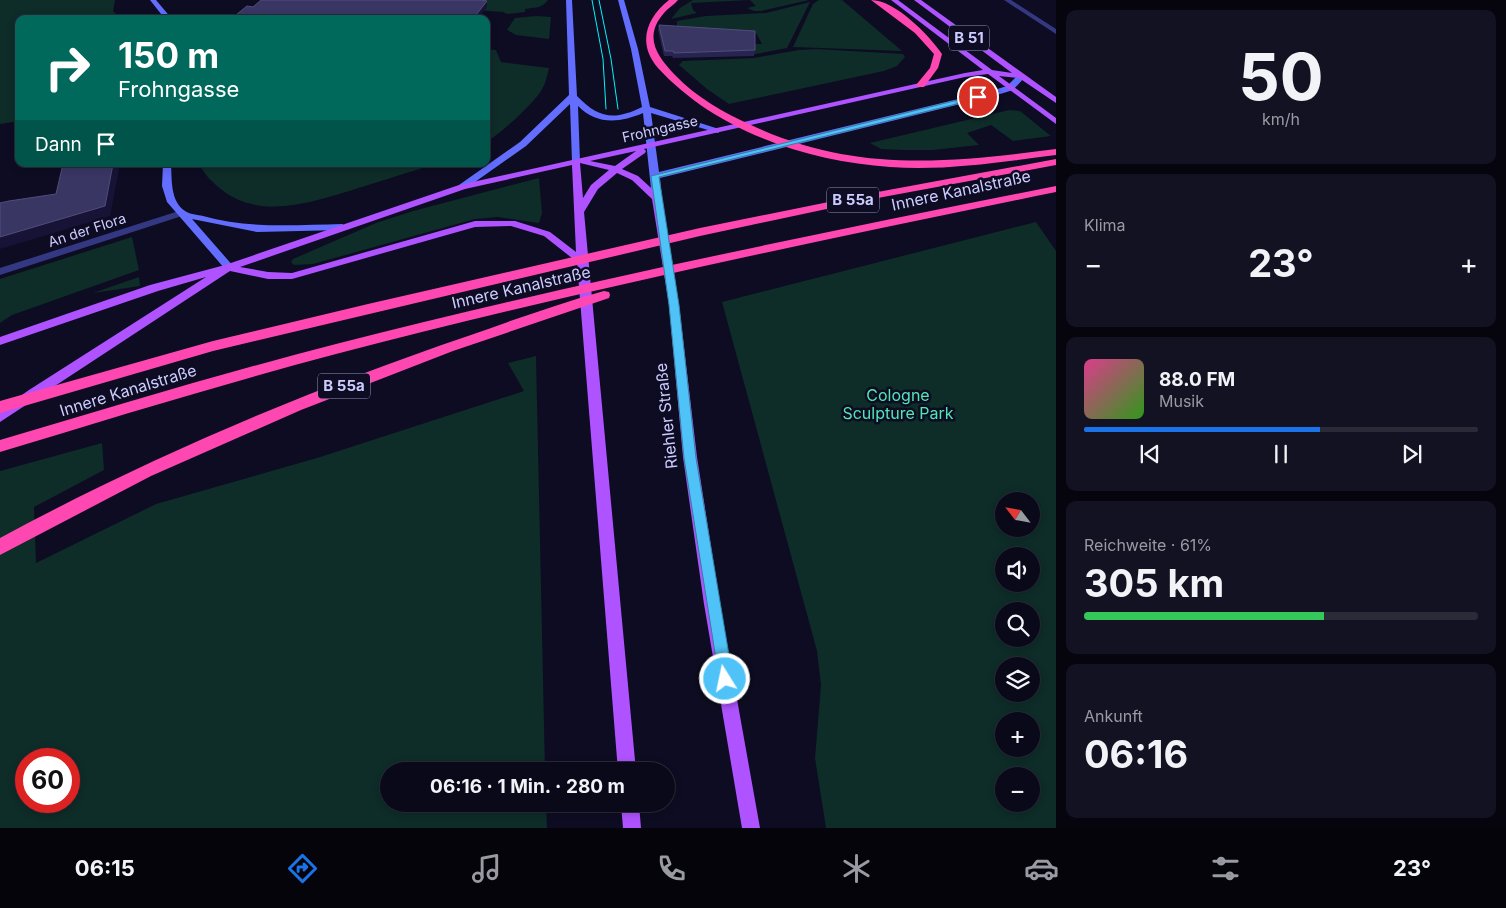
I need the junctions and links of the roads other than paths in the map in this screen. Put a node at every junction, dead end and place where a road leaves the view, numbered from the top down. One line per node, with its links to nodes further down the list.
1 (153, 0): 9 (main road)
2 (569, 0): 15 (main road)
3 (621, 0): 17 (main road, Riehler Straße)
4 (674, 0): 21 (highway)
5 (875, 0): 13 (highway)
6 (894, 0): 11 (main road, B 51)
7 (917, 0): 12 (main road, B 51)
8 (1007, 0): 10 (street)
9 (166, 15)
10 (1056, 32)
11 (988, 72): 12 (main road, Frohngasse); 13 (main road, Frohngasse); 14 (main road, B 51)
12 (1022, 76): 14 (main road); 16 (main road, B 51)
13 (921, 85): 19 (main road, Frohngasse)
14 (1010, 88): 18 (main road, B 51); 26 (main road)
15 (573, 96): 17 (main road); 22 (main road); 27 (main road)
16 (1056, 101)
17 (646, 108): 19 (main road); 20 (main road, Riehler Straße)
18 (1056, 122)
19 (718, 130): 20 (main road, Frohngasse)
20 (651, 146): 22 (main road, Frohngasse); 25 (main road); 26 (main road, Riehler Straße)
21 (1056, 152)
22 (576, 162): 25 (main road); 27 (main road, Frohngasse); 30 (main road)
23 (1056, 162): 38 (highway, Innere Kanalstraße / B 55a)
24 (167, 167): 31 (main road)
25 (616, 169): 29 (main road); 30 (main road)
26 (655, 176): 29 (main road, Riehler Straße)
27 (462, 187): 32 (main road, Frohngasse)
28 (1056, 189): 34 (highway, Innere Kanalstraße / B 55a)
29 (657, 198): 45 (main road, Riehler Straße)
30 (580, 212): 33 (main road)
31 (182, 213): 32 (main road); 35 (main road); 36 (street, An der Flora)
32 (342, 227): 35 (main road, Frohngasse)
33 (582, 261): 35 (main road); 42 (main road)
34 (703, 262): 40 (highway, Innere Kanalstraße / B 55a); 41 (highway, B 55a)
35 (229, 267): 37 (main road); 39 (main road)
36 (0, 272)
37 (0, 340)
38 (0, 406)
39 (0, 417)
40 (0, 446)
41 (0, 548)
42 (626, 762)
43 (631, 812): 44 (main road)
44 (632, 828)
45 (751, 828)

